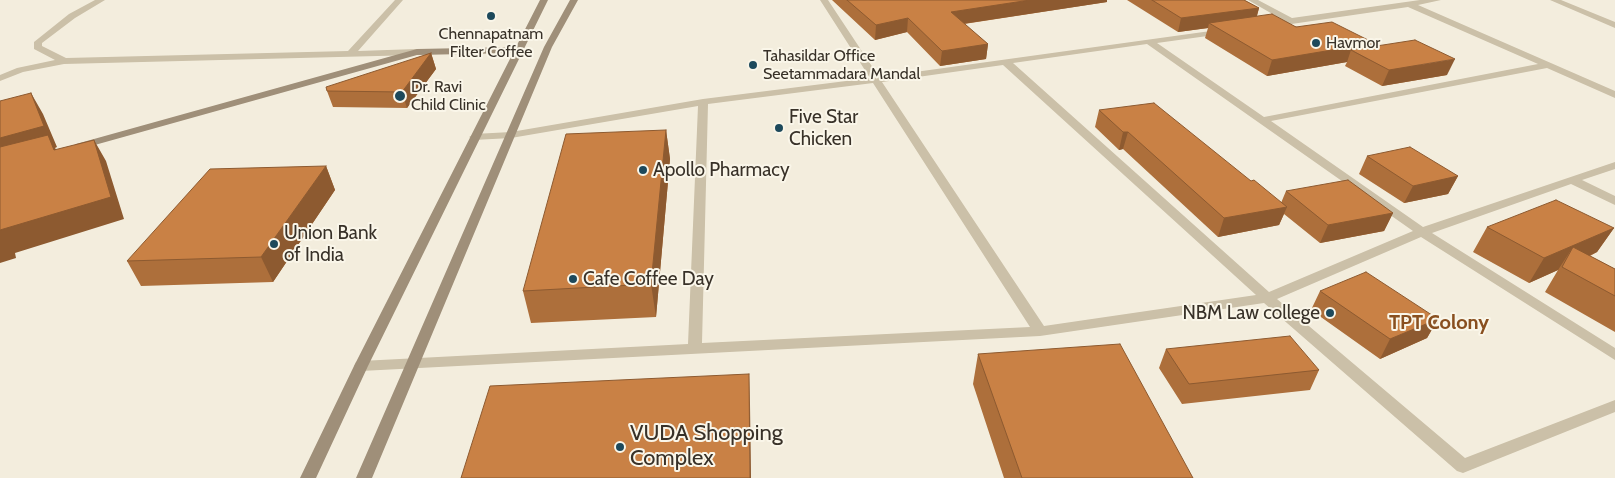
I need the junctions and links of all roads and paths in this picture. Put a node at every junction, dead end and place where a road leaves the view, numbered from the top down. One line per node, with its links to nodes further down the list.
1 (101, 0): 18 (street)
2 (399, 0): 17 (street)
3 (544, 0): 15 (main road)
4 (574, 0): 26 (main road)
5 (824, 0): 22 (street)
6 (1252, 0): 10 (street)
7 (1437, 0): 9 (street)
8 (1554, 0): 12 (street)
9 (1409, 4): 10 (street); 20 (street)
10 (1291, 21): 11 (street)
11 (1263, 25)
12 (1615, 25)
13 (1234, 29): 14 (street)
14 (1150, 42): 19 (street); 25 (street)
15 (518, 50): 16 (main road); 27 (main road)
16 (417, 52): 17 (street); 28 (main road)
17 (351, 53): 18 (street)
18 (64, 61): 21 (street)
19 (1006, 62): 22 (street); 33 (street)
20 (1549, 66): 23 (street); 25 (street)
21 (0, 78)
22 (875, 80): 24 (street); 34 (street)
23 (1615, 95)
24 (703, 102): 26 (street); 35 (street)
25 (1262, 120): 32 (street)
26 (511, 136): 27 (street); 37 (main road)
27 (474, 137): 38 (main road)
28 (66, 150)
29 (1615, 165): 30 (street)
30 (1572, 180): 31 (street); 32 (street)
31 (1615, 201)
32 (1422, 232): 33 (street); 36 (street)
33 (1267, 298): 34 (street); 40 (street)
34 (1040, 332): 35 (street)
35 (695, 348): 37 (street)
36 (1615, 355)
37 (412, 363): 38 (street); 42 (main road)
38 (361, 366): 41 (main road)
39 (1615, 406): 40 (street)
40 (1464, 472)
41 (308, 478)
42 (364, 478)

